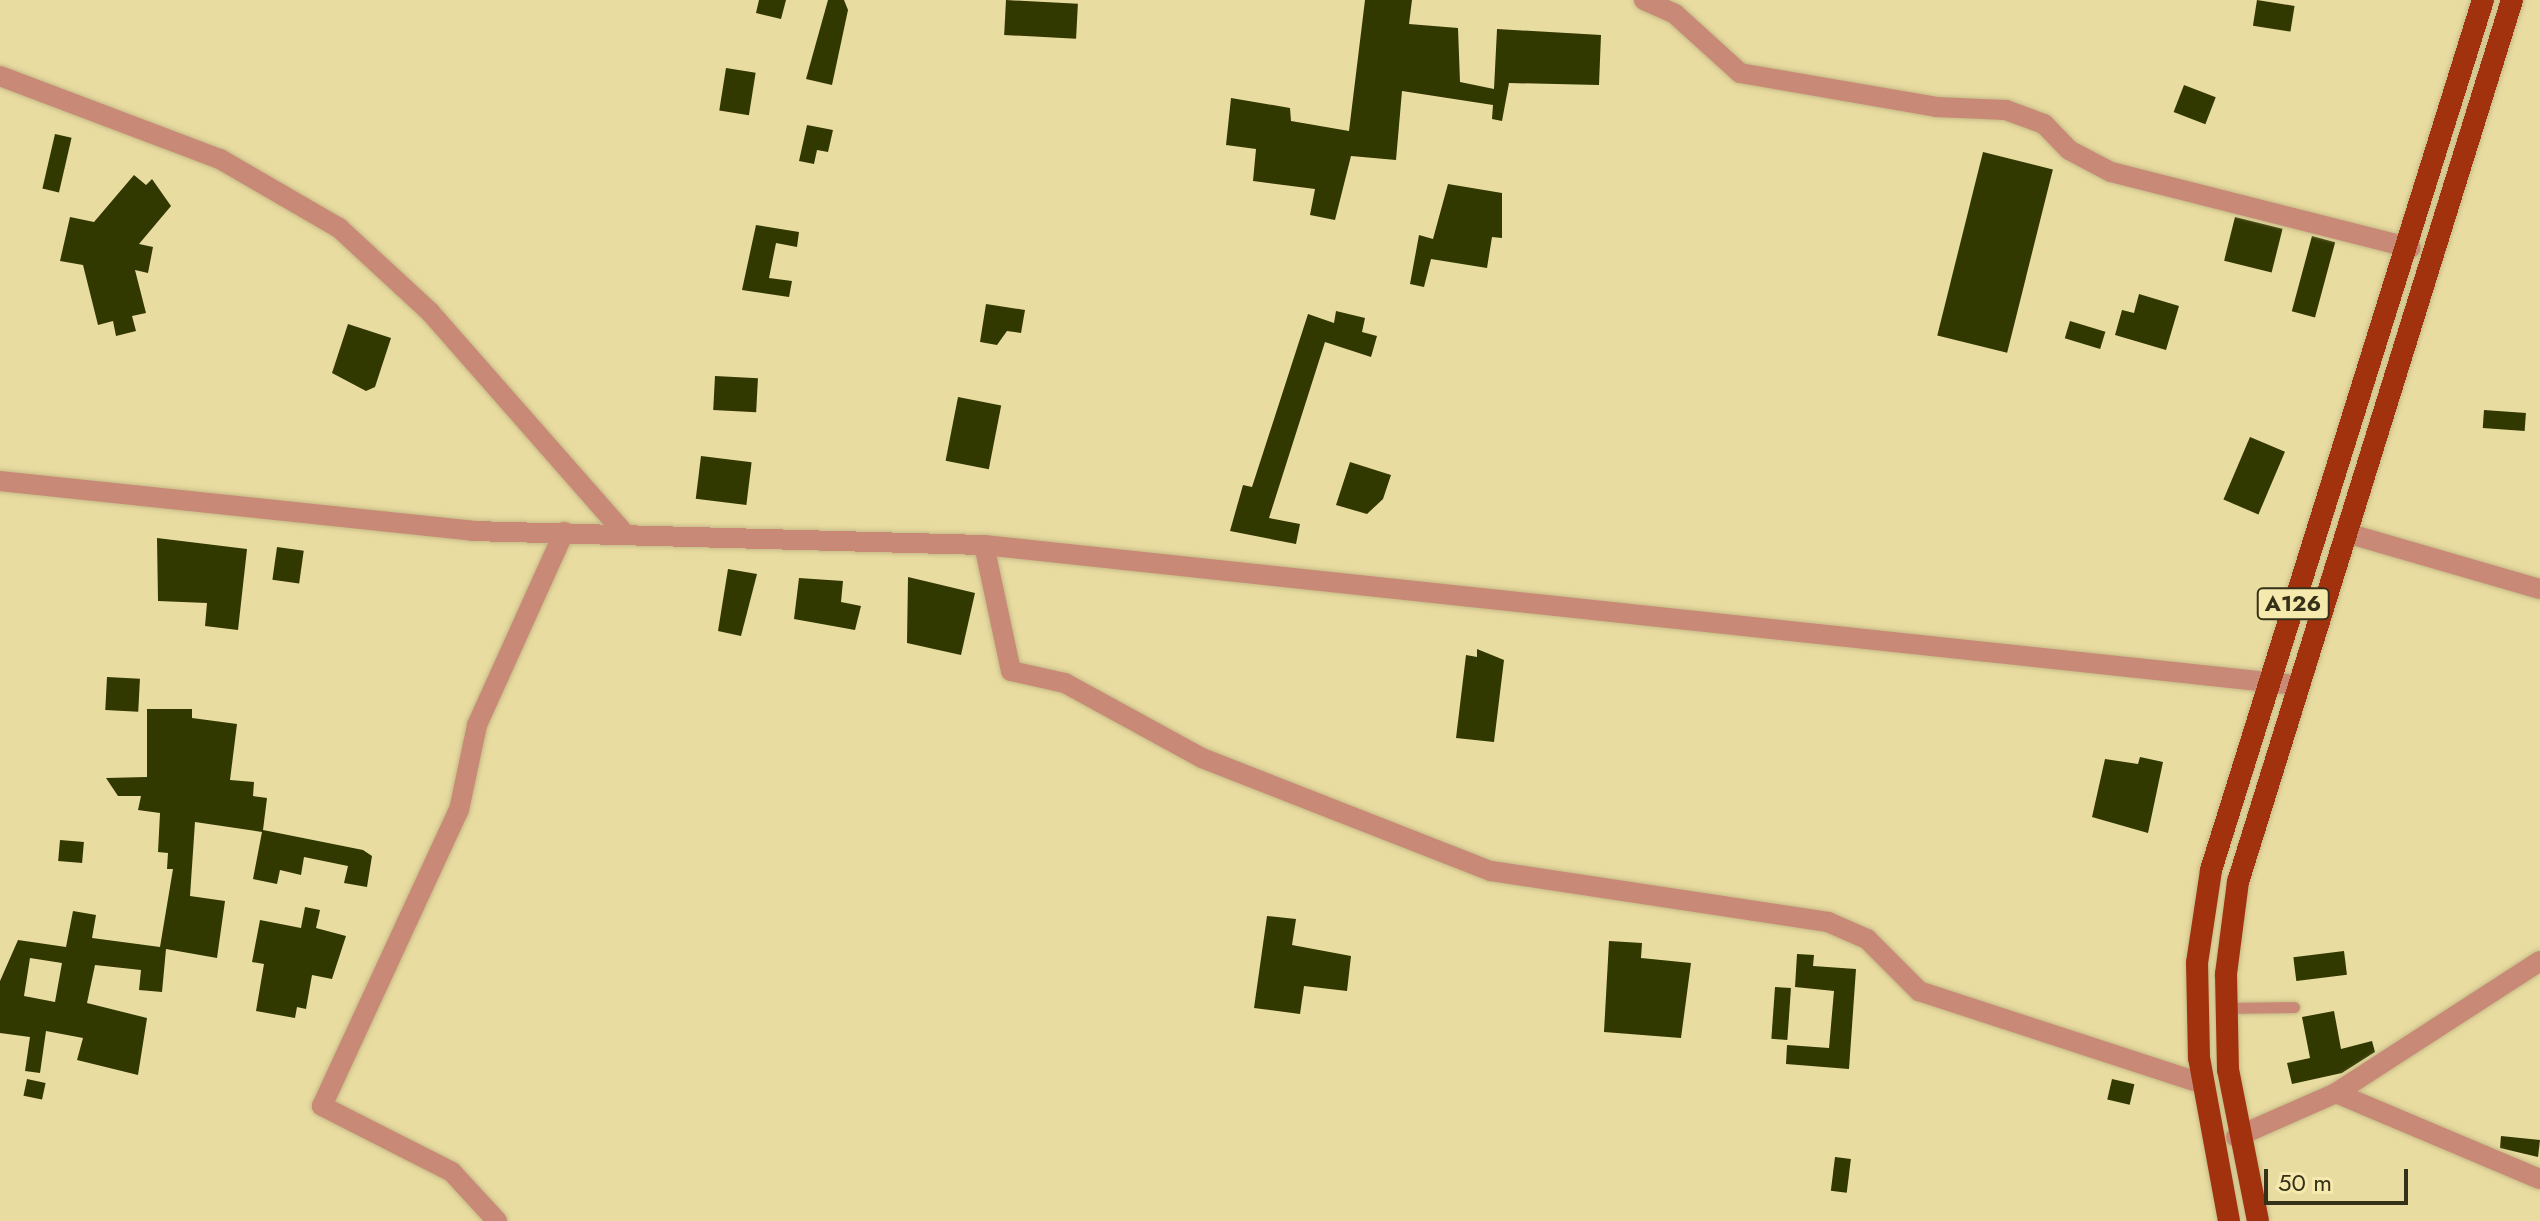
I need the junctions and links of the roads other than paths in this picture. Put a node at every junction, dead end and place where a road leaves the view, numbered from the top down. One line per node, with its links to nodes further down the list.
1 (1644, 0): 5 (street)
2 (2483, 0): 5 (highway, A126)
3 (2512, 0): 9 (highway, A126)
4 (0, 76): 8 (street)
5 (2411, 248): 12 (highway, A126)
6 (0, 481): 7 (street)
7 (564, 532): 8 (street); 21 (street)
8 (624, 533): 10 (street)
9 (2346, 533): 11 (street); 13 (highway, A126)
10 (984, 545): 12 (street); 17 (street)
11 (2540, 589)
12 (2269, 677): 13 (street); 17 (highway, A126)
13 (2296, 685): 16 (highway, A126)
14 (2540, 961): 18 (street)
15 (2294, 1007): 16 (lane)
16 (2226, 1008): 19 (highway, A126)
17 (2201, 1083): 22 (highway, A126)
18 (2336, 1093): 19 (street); 20 (street)
19 (2236, 1137): 23 (highway, A126)
20 (2540, 1179)
21 (497, 1221)
22 (2229, 1221)
23 (2258, 1221)

